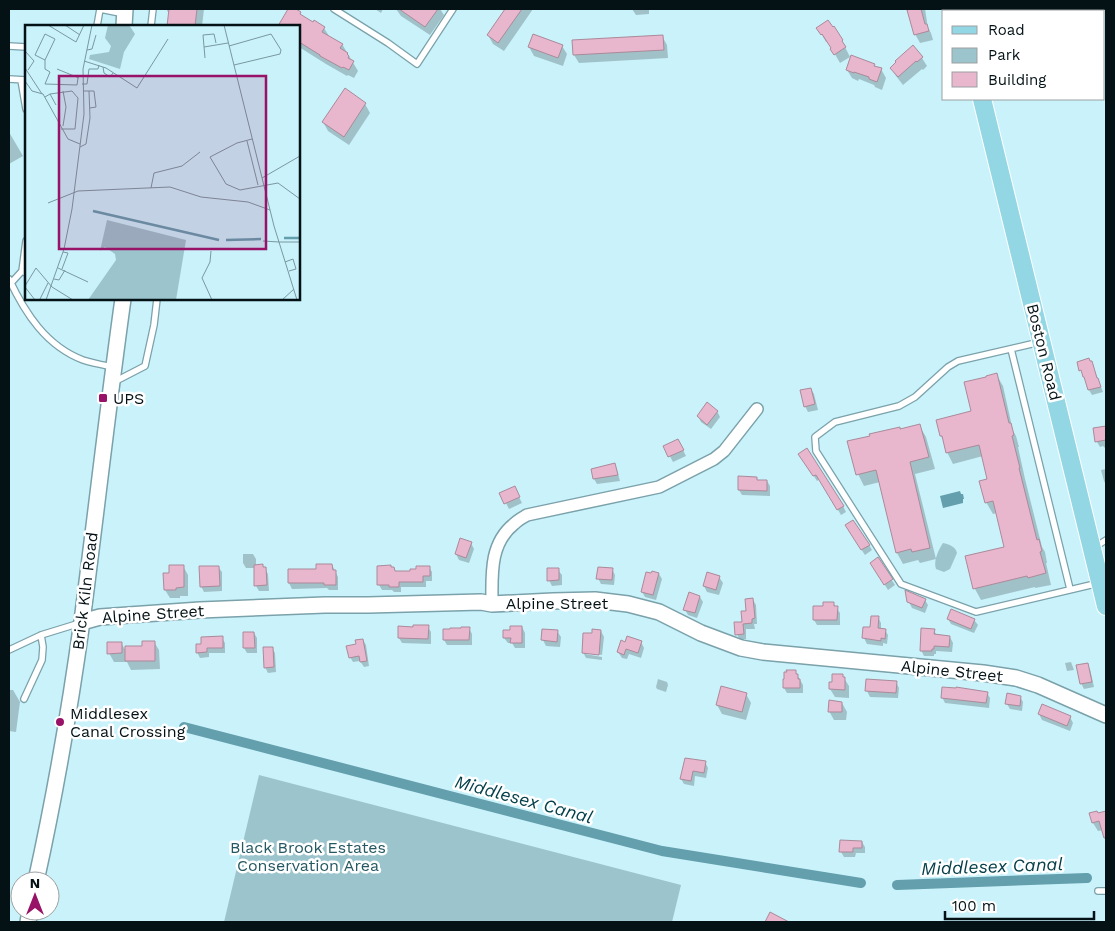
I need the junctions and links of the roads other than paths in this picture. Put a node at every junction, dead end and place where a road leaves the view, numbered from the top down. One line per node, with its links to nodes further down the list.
1 (100, 9): 5 (lane); 6 (lane)
2 (153, 9): 7 (lane)
3 (334, 9): 4 (lane)
4 (453, 9)
5 (125, 16)
6 (97, 25)
7 (151, 25)
8 (9, 46): 9 (lane)
9 (25, 47)
10 (9, 79): 11 (lane)
11 (24, 80): 12 (lane)
12 (25, 95)
13 (982, 100): 19 (main road, Boston Road)
14 (25, 256): 15 (lane)
15 (24, 272): 16 (lane)
16 (10, 281): 21 (lane)
17 (122, 300): 21 (street, Brick Kiln Road)
18 (157, 300): 22 (lane)
19 (1042, 341): 20 (lane); 24 (main road, Boston Road)
20 (1011, 349): 26 (lane); 26 (lane)
21 (113, 367): 22 (street, Brick Kiln Road)
22 (111, 384): 29 (street, Brick Kiln Road)
23 (757, 408): 27 (street)
24 (1100, 544): 25 (main road, Boston Road)
25 (1104, 582): 26 (lane); 28 (main road, Boston Road)
26 (1070, 589)
27 (492, 604): 29 (street, Alpine Street); 33 (street, Alpine Street)
28 (1106, 606)
29 (82, 622): 30 (lane); 34 (street, Brick Kiln Road)
30 (41, 635): 31 (lane); 32 (lane)
31 (9, 650)
32 (24, 699)
33 (1106, 715)
34 (38, 871)
35 (1098, 891): 36 (lane)
36 (1106, 891)

